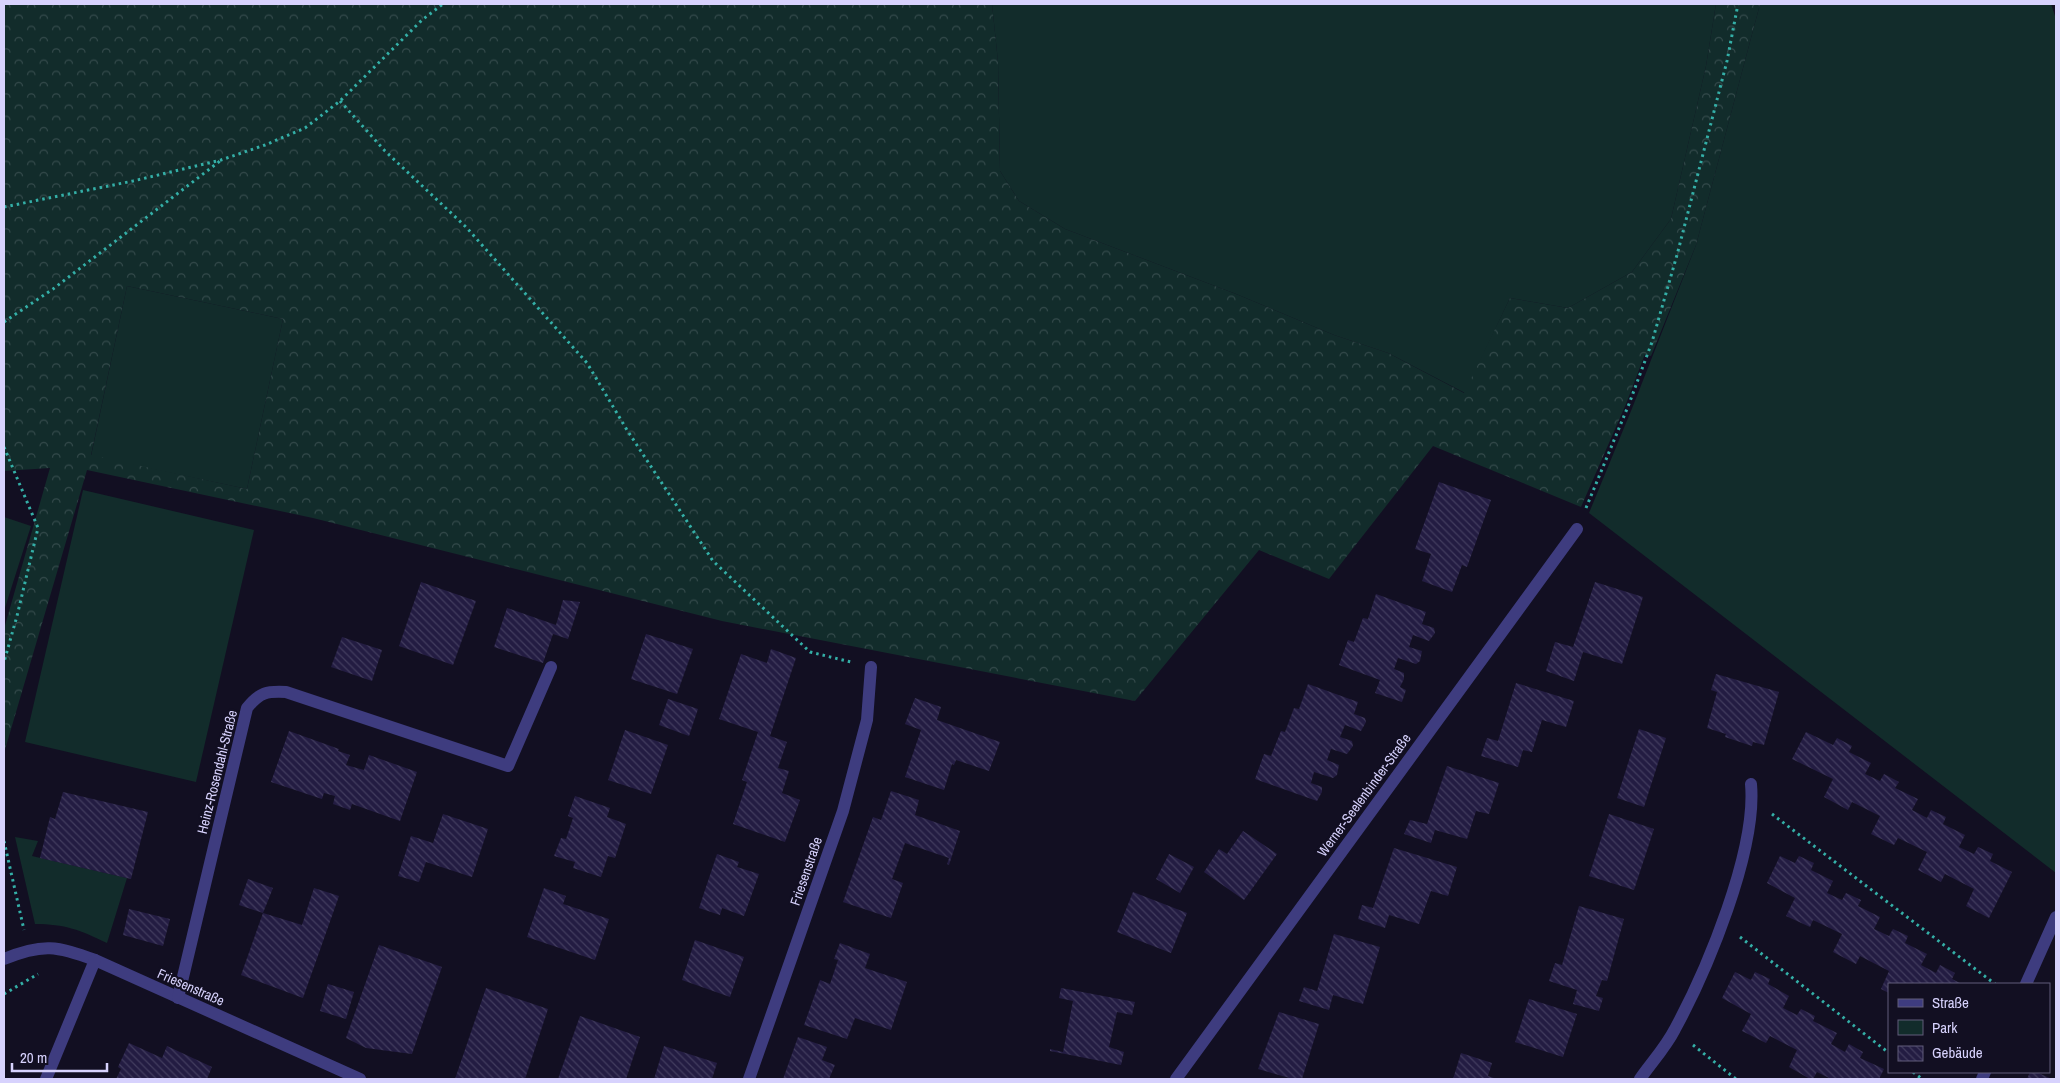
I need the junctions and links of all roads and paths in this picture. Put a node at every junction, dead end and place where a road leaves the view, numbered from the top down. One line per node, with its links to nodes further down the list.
1 (443, 4): 3 (path)
2 (1738, 4): 8 (path)
3 (340, 102): 4 (path); 11 (path)
4 (221, 160): 5 (path); 6 (path)
5 (4, 207)
6 (4, 322)
7 (4, 446): 9 (path)
8 (1577, 529): 29 (street, Werner-Seelenbinder-Straße)
9 (4, 662)
10 (551, 667): 22 (street, Heinz-Rosendahl-Straße)
11 (871, 667): 28 (street, Friesenstraße)
12 (1751, 784): 13 (street)
13 (1752, 798): 16 (street); 20 (path)
14 (4, 841): 17 (path)
15 (2056, 917): 21 (street)
16 (1722, 922): 23 (street); 24 (path)
17 (28, 950): 18 (street, Friesenstraße); 19 (street, Friesenstraße)
18 (4, 959)
19 (95, 960): 22 (street, Friesenstraße); 26 (street)
20 (1994, 983)
21 (2026, 983)
22 (178, 998): 25 (street, Friesenstraße)
23 (1674, 1031): 30 (street); 31 (path)
24 (1888, 1052)
25 (342, 1076): 27 (street, Friesenstraße)
26 (46, 1079)
27 (360, 1079)
28 (749, 1079)
29 (1176, 1079)
30 (1640, 1079)
31 (1736, 1079)

